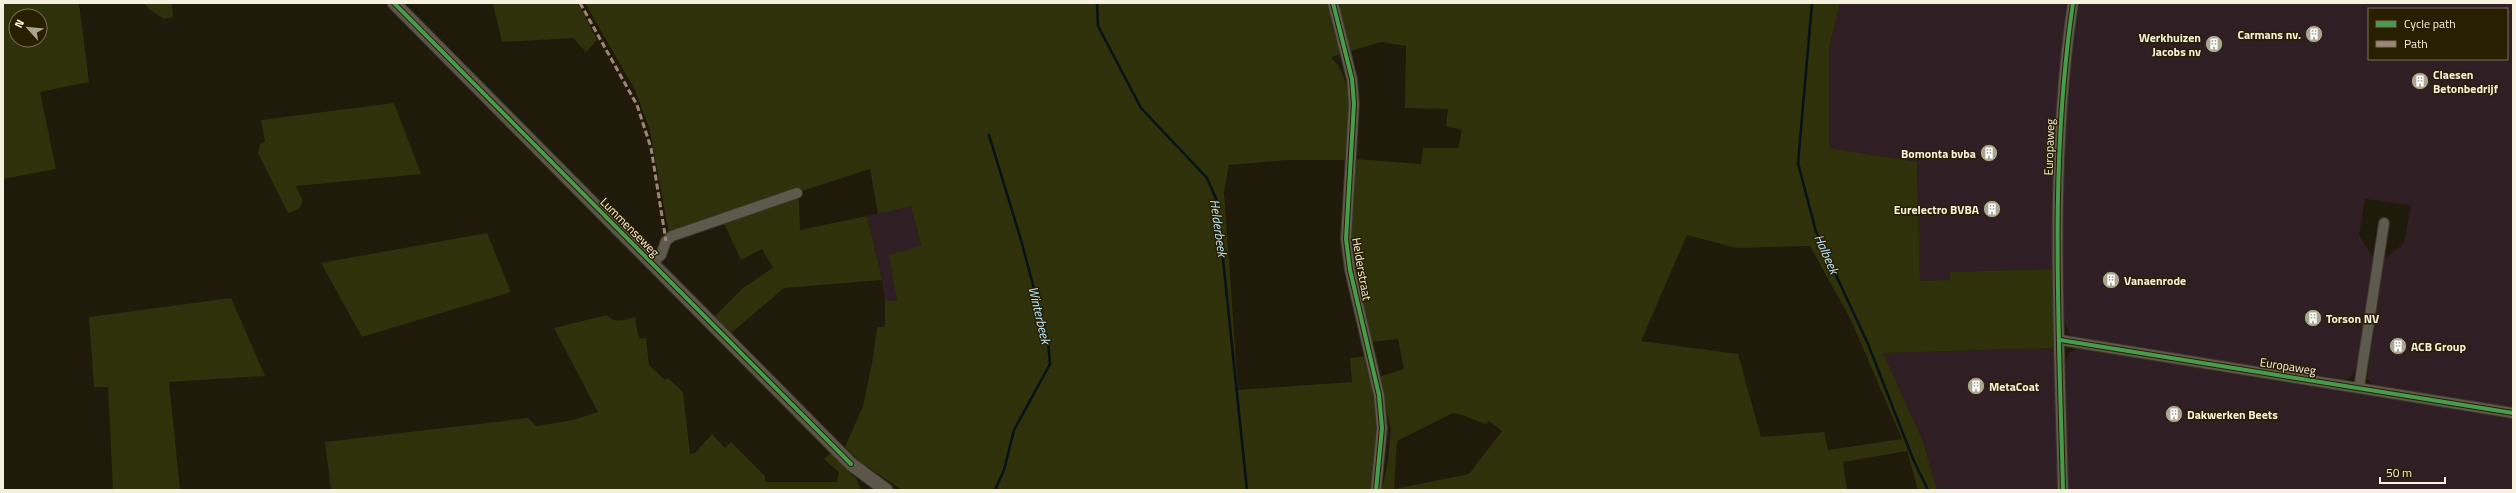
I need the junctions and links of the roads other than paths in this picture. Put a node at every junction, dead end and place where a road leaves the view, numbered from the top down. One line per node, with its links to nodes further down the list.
1 (394, 3): 6 (main road, Lummenseweg)
2 (1333, 3): 13 (street, Helderstraat)
3 (2073, 3): 7 (street, Europaweg)
4 (797, 193): 6 (street, Lummenseweg)
5 (2384, 223): 8 (street)
6 (652, 263): 10 (main road, Lummenseweg)
7 (2060, 340): 8 (street, Europaweg); 14 (street, Europaweg)
8 (2359, 388): 9 (street, Europaweg)
9 (2513, 413)
10 (854, 466): 11 (main road); 12 (main road)
11 (871, 490)
12 (886, 490)
13 (1376, 490)
14 (2063, 490)

